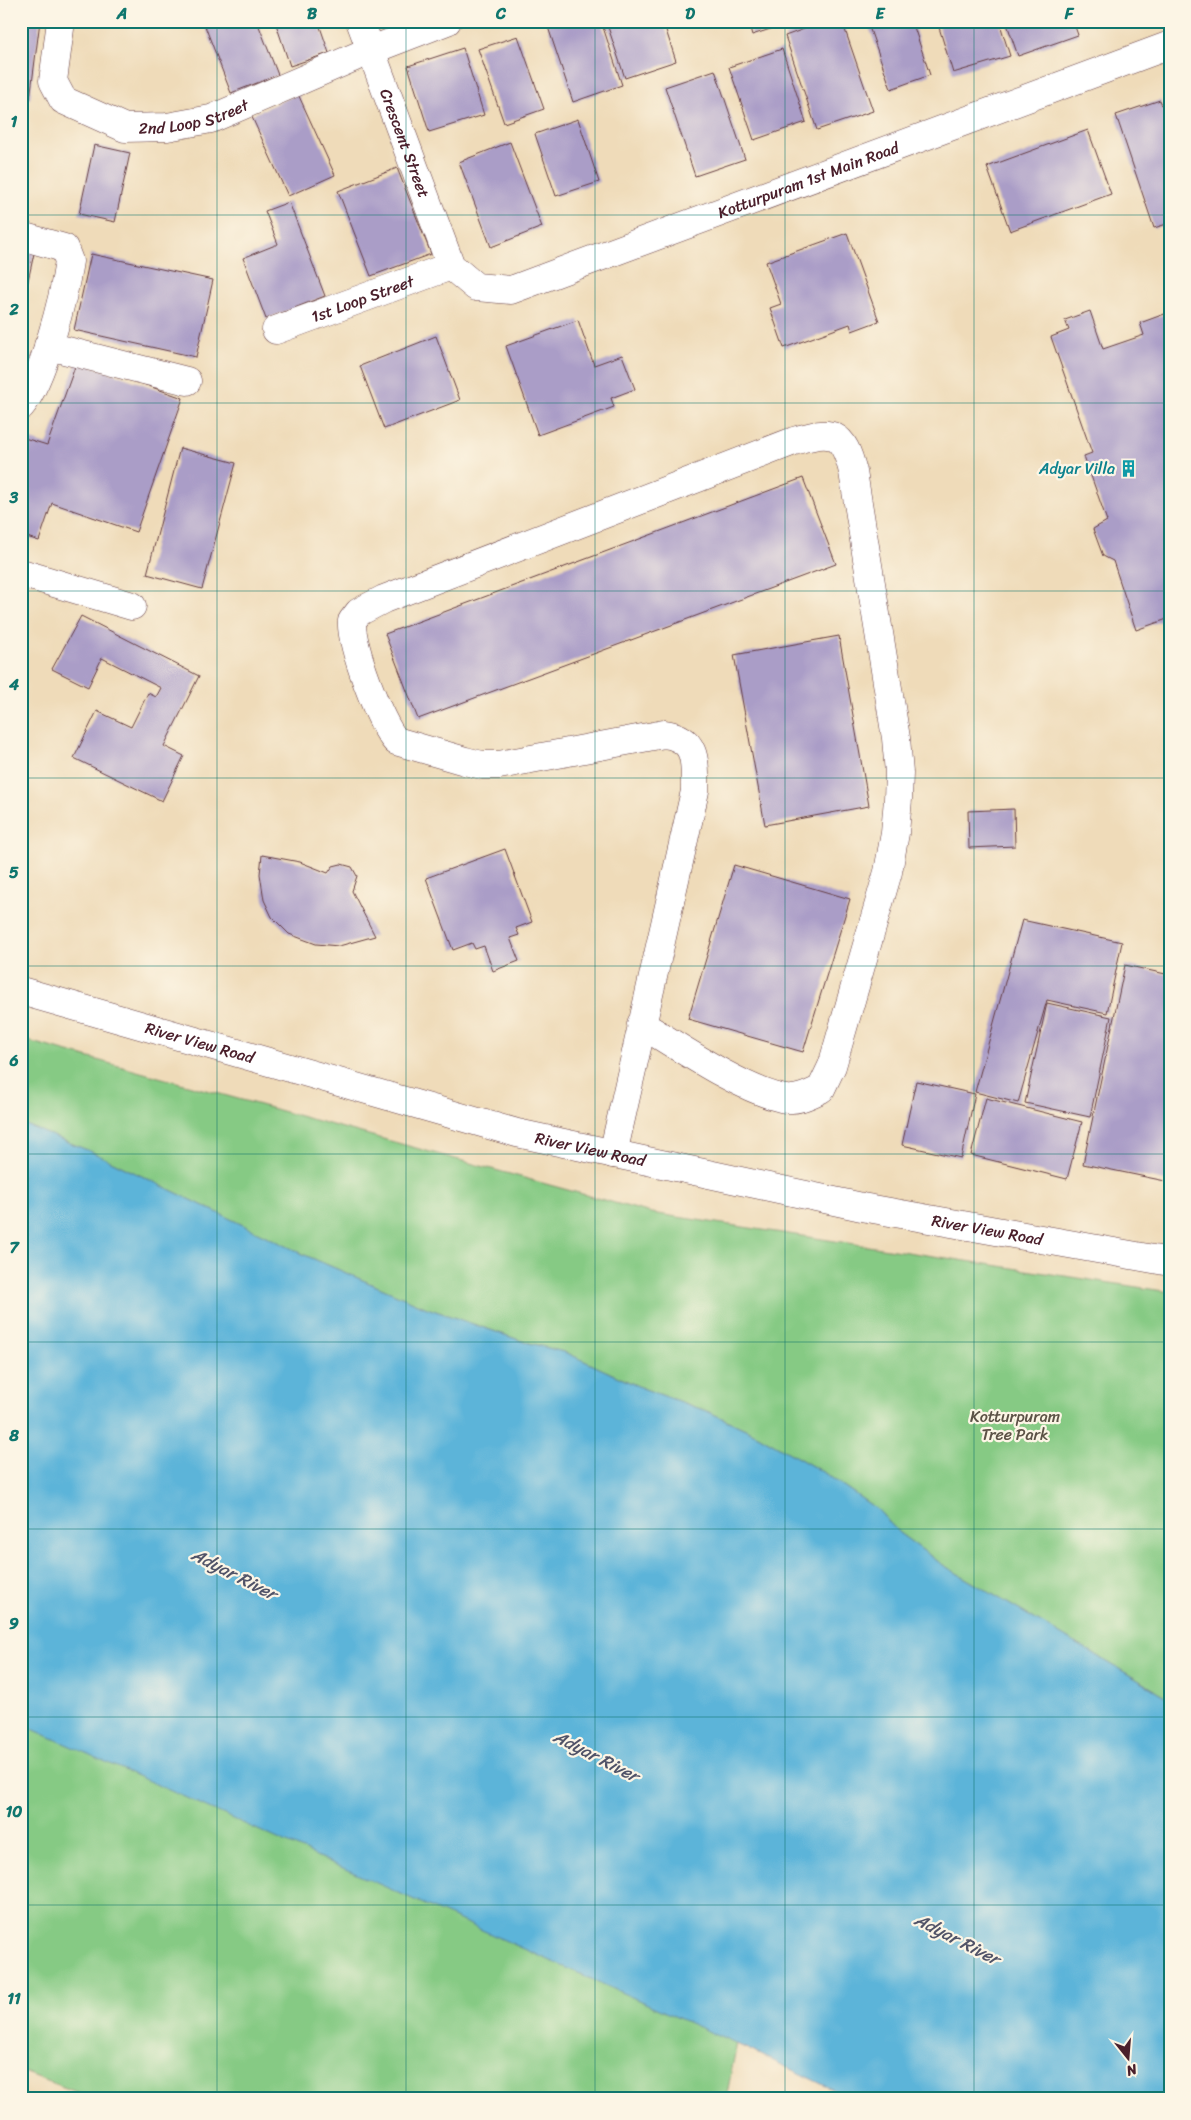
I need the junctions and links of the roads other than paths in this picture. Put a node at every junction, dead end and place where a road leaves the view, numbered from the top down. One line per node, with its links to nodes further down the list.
1 (62, 21): 5 (street, 2nd Loop Street)
2 (360, 21): 5 (street, Crescent Street)
3 (447, 21): 5 (street, 2nd Loop Street)
4 (1170, 45): 7 (street, Kotturpuram 1st Main Road)
5 (369, 51): 7 (street, Crescent Street)
6 (21, 236): 9 (street)
7 (451, 266): 8 (street, 1st Loop Street)
8 (276, 330)
9 (48, 346): 10 (street); 11 (street)
10 (187, 381)
11 (21, 406)
12 (21, 573): 13 (street)
13 (132, 606)
14 (21, 991): 16 (street, River View Road)
15 (641, 1024): 15 (street); 16 (street)
16 (613, 1154): 17 (street, River View Road)
17 (1170, 1262)

